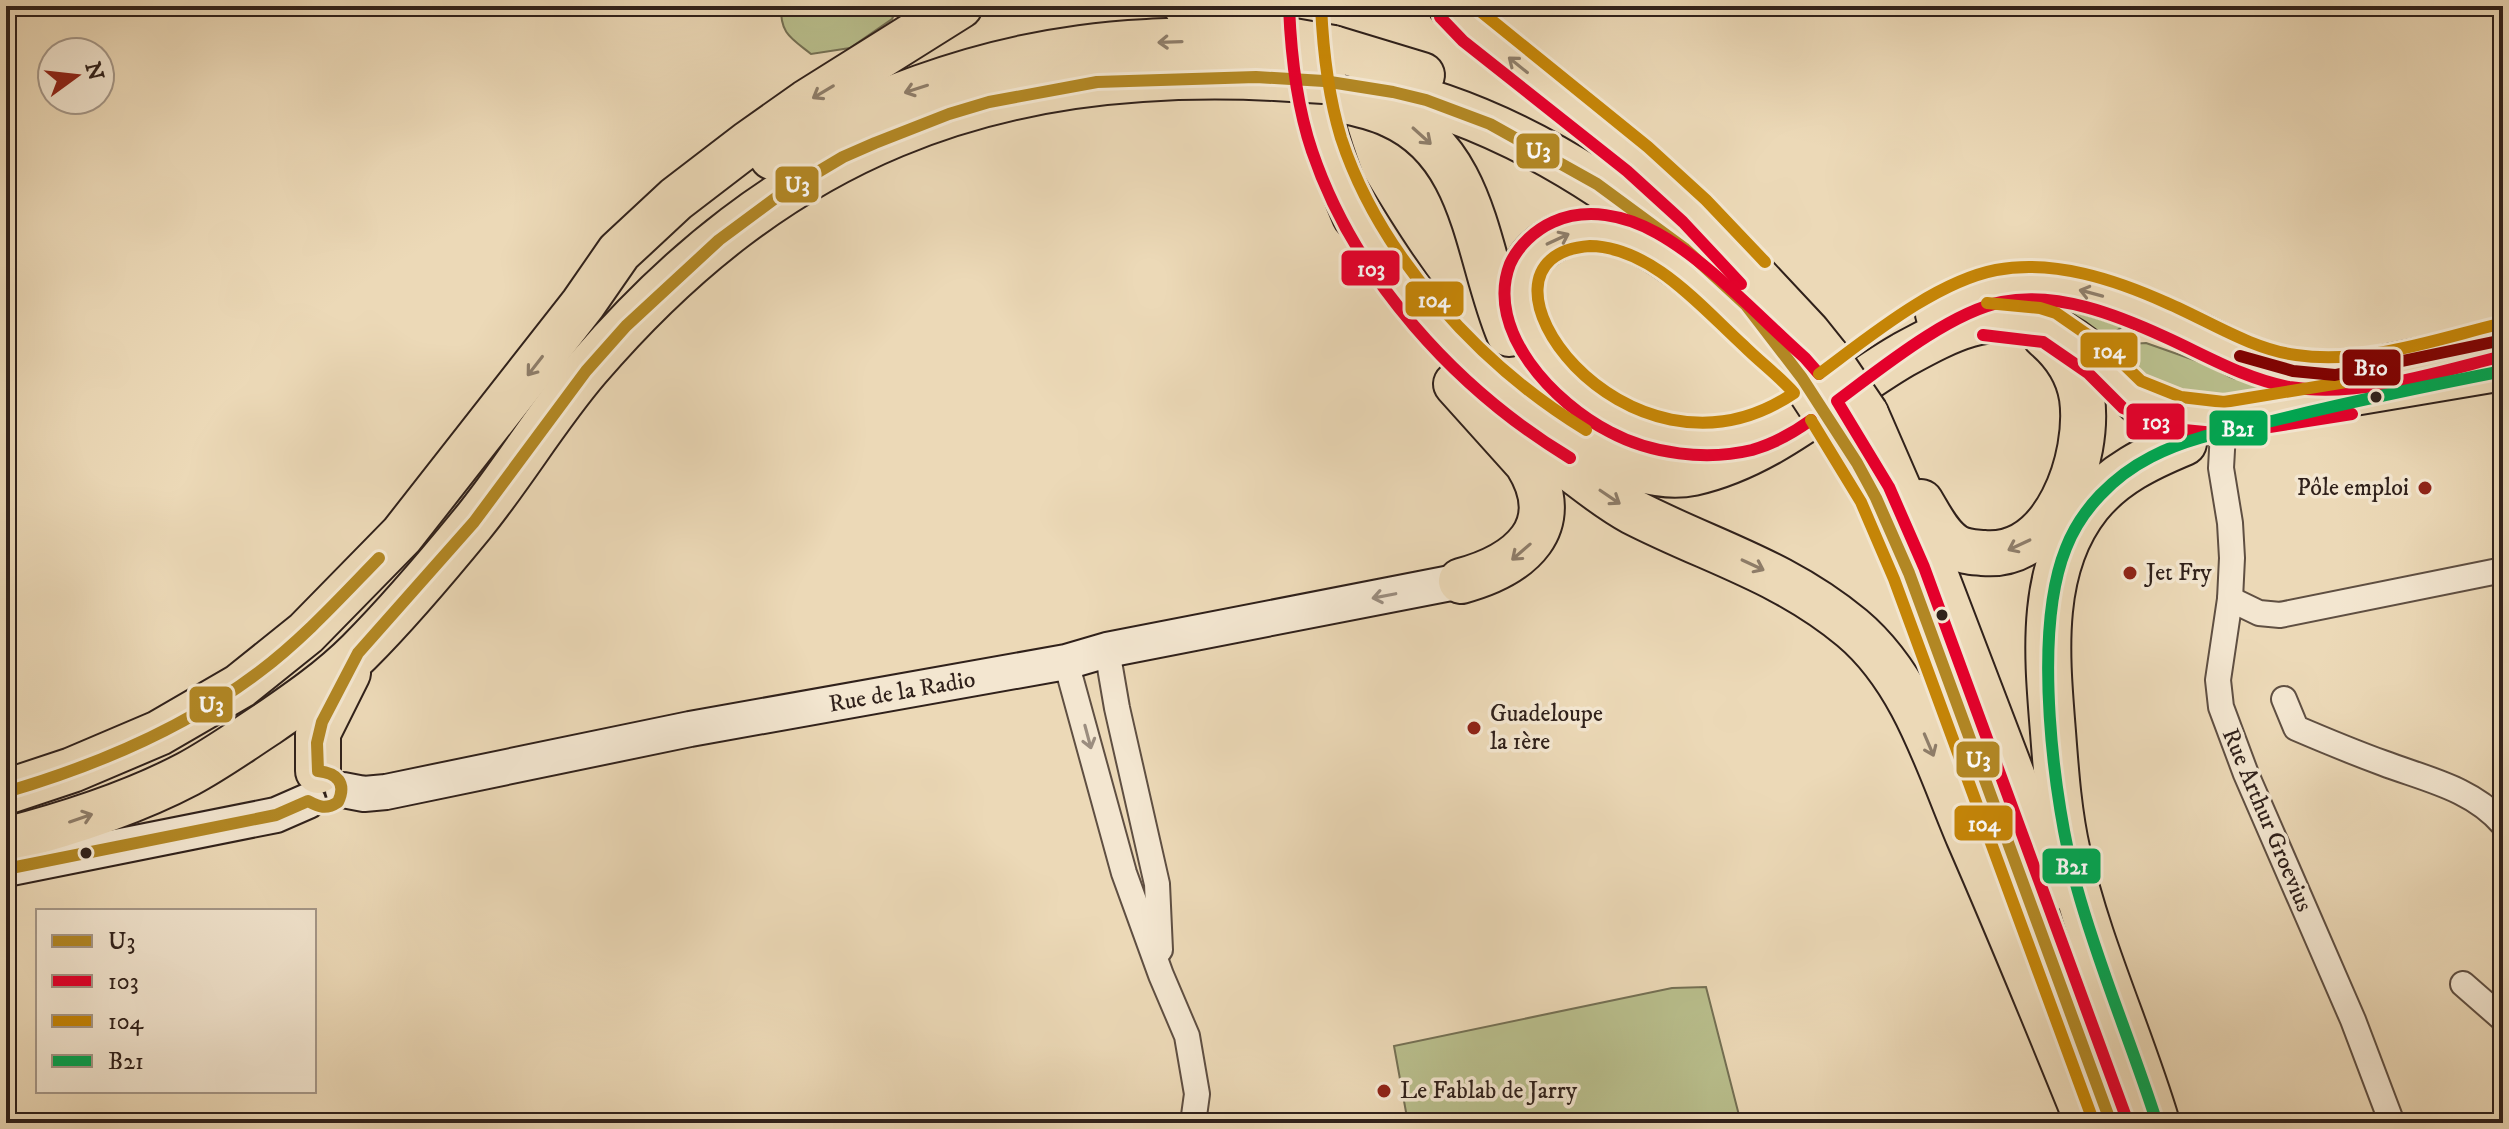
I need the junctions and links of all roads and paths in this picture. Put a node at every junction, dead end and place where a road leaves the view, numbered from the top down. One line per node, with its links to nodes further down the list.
1 (960, 6): 8 (highway, one-way to 8)
2 (1186, 6): 5 (highway)
3 (1305, 6): 5 (highway)
4 (1451, 6): 7 (highway, one-way to 4)
5 (1302, 62): 6 (highway); 7 (highway); 8 (highway, one-way to 8); 13 (highway); 20 (highway, one-way to 20); 26 (highway)
6 (1344, 188): 20 (highway); 23 (highway, one-way to 23); 38 (highway, one-way to 38)
7 (1737, 257): 13 (highway)
8 (583, 304): 30 (highway, one-way to 30)
9 (2019, 321): 12 (highway); 19 (highway); 20 (highway)
10 (2503, 340): 11 (main road)
11 (2240, 356): 12 (highway); 13 (highway, one-way to 13)
12 (2098, 361): 16 (highway); 19 (highway)
13 (1815, 368): 17 (highway, bridge)
14 (2503, 371): 15 (main road)
15 (2418, 388): 16 (main road); 18 (main road)
16 (2132, 395): 18 (highway)
17 (1850, 420): 19 (highway, one-way to 17); 39 (highway); 40 (highway)
18 (2204, 438): 21 (street, Rue Arthur Groevius); 21 (street, Rue Arthur Groevius); 41 (highway)
19 (2082, 442)
20 (1769, 443)
21 (2227, 503): 24 (street, Rue Arthur Groevius)
22 (2503, 570): 24 (street)
23 (1461, 581): 25 (street, Rue de la Radio, one-way to 25)
24 (2230, 599): 42 (street, Rue Arthur Groevius)
25 (1107, 650): 27 (street, Rue de la Radio); 34 (street)
26 (358, 653): 29 (highway); 32 (highway, one-way to 26)
27 (1066, 662): 29 (street, Rue de la Radio); 34 (street, one-way to 34)
28 (2284, 699): 31 (street)
29 (323, 788): 33 (street, Rue de la Radio)
30 (6, 792)
31 (2503, 824)
32 (6, 840)
33 (6, 869)
34 (1161, 975): 37 (street)
35 (2463, 984): 36 (street)
36 (2503, 1019)
37 (1193, 1123)
38 (2088, 1123)
39 (2111, 1123)
40 (2151, 1123)
41 (2157, 1123)
42 (2392, 1123)

